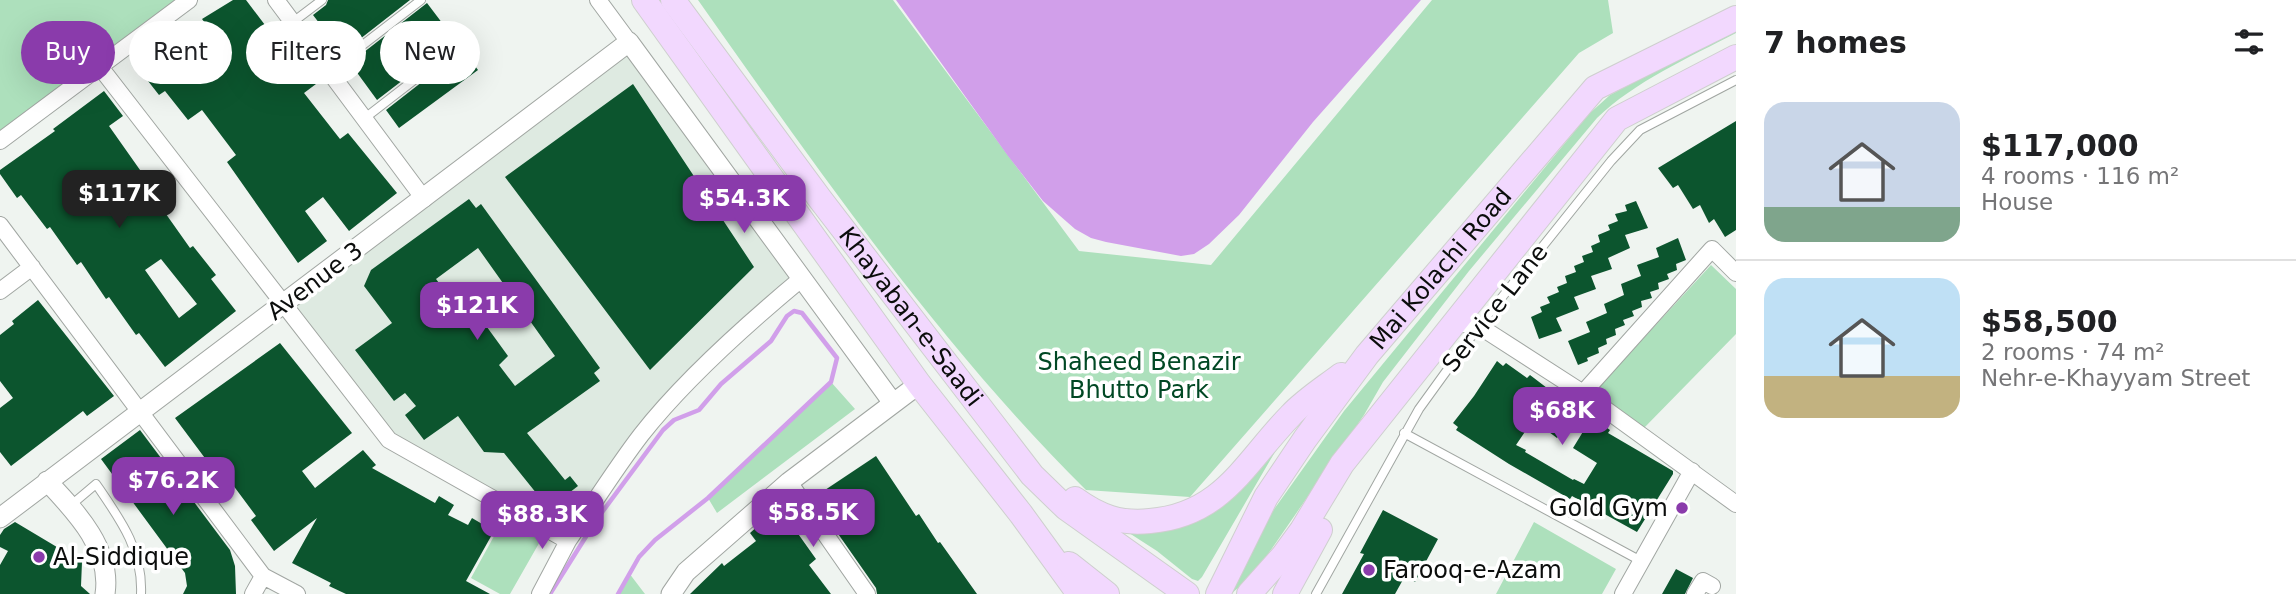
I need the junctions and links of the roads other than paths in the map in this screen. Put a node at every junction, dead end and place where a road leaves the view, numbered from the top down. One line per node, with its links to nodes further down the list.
1 (189, 0): 13 (street)
2 (276, 0): 9 (street)
3 (322, 0): 10 (lane)
4 (421, 0): 11 (lane)
5 (597, 0): 12 (street)
6 (644, 0): 31 (main road, Khayaban-e-Saadi)
7 (673, 0): 37 (main road, Khayaban-e-Saadi)
8 (1736, 18): 30 (main road, Mai Kolachi Road)
9 (292, 21)
10 (294, 21)
11 (366, 42)
12 (629, 43): 22 (street, Avenue 3); 26 (street)
13 (115, 55)
14 (1736, 57): 29 (main road, Mai Kolachi Road)
15 (1736, 80): 29 (lane, Service Lane)
16 (76, 84): 21 (street)
17 (114, 84): 28 (street)
18 (339, 84): 20 (street)
19 (409, 84): 20 (lane)
20 (365, 118): 22 (street)
21 (0, 141)
22 (424, 199): 28 (street, Avenue 3)
23 (0, 226): 24 (street)
24 (32, 267): 27 (street); 35 (street)
25 (1736, 272): 33 (street)
26 (801, 279): 34 (street); 45 (street)
27 (0, 291)
28 (283, 305): 35 (street, Avenue 3); 45 (street)
29 (1467, 324): 32 (main road, Mai Kolachi Road); 33 (street); 36 (lane, Service Lane)
30 (1367, 355): 37 (main road); 59 (main road, Mai Kolachi Road)
31 (919, 384): 34 (street); 43 (main road, Khayaban-e-Saadi)
32 (1401, 391): 60 (main road); 61 (main road)
33 (1583, 393): 38 (street)
34 (893, 403): 40 (street)
35 (141, 411): 39 (street, Avenue 3); 47 (street)
36 (1404, 433): 46 (lane); 62 (lane, Service Lane)
37 (1012, 449): 58 (main road, Khayaban-e-Saadi)
38 (1692, 471): 41 (street); 46 (street)
39 (47, 481): 42 (street); 44 (street, Avenue 3)
40 (789, 482): 49 (street); 55 (street)
41 (1736, 504)
42 (70, 506): 50 (street); 51 (lane)
43 (1021, 514): 56 (main road); 57 (main road)
44 (0, 518)
45 (568, 541): 54 (street)
46 (1641, 561): 63 (street)
47 (262, 576): 52 (street); 53 (street)
48 (1712, 586): 64 (street)
49 (861, 592)
50 (105, 594)
51 (141, 594)
52 (253, 594)
53 (297, 594)
54 (540, 594)
55 (671, 594)
56 (1079, 594)
57 (1107, 594)
58 (1187, 594)
59 (1217, 594)
60 (1249, 594)
61 (1285, 594)
62 (1316, 594)
63 (1623, 594)
64 (1695, 594)

